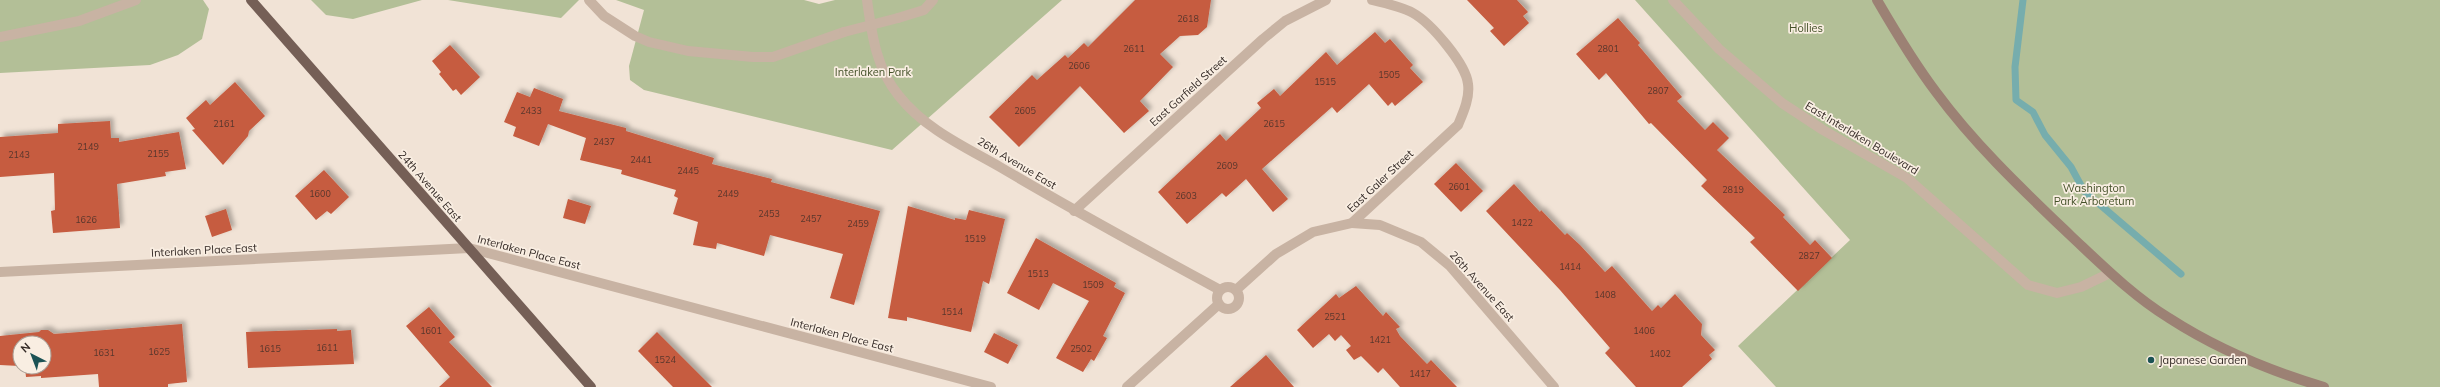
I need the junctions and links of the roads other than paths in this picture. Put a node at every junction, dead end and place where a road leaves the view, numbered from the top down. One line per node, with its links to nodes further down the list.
1 (136, 0): 10 (street)
2 (251, 0): 13 (main road, 24th Avenue East)
3 (589, 0): 5 (street, bridge)
4 (867, 0): 11 (street, 26th Avenue East)
5 (933, 0)
6 (1326, 0): 11 (street, East Garfield Street)
7 (1372, 0): 12 (street, East Galer Street)
8 (1673, 0): 15 (street, East Interlaken Boulevard)
9 (1877, 0): 15 (main road)
10 (0, 37)
11 (1074, 211): 16 (street, 26th Avenue East)
12 (1352, 223): 17 (street, East Galer Street); 22 (street, 26th Avenue East)
13 (469, 248): 14 (street, Interlaken Place East); 19 (main road, 24th Avenue East); 20 (street, Interlaken Place East)
14 (0, 272)
15 (2110, 273): 23 (main road)
16 (1220, 290): 17 (street); 18 (street)
17 (1236, 290): 18 (street)
18 (1219, 304): 21 (street)
19 (591, 387)
20 (991, 387)
21 (1127, 387)
22 (1554, 387)
23 (2324, 387)

